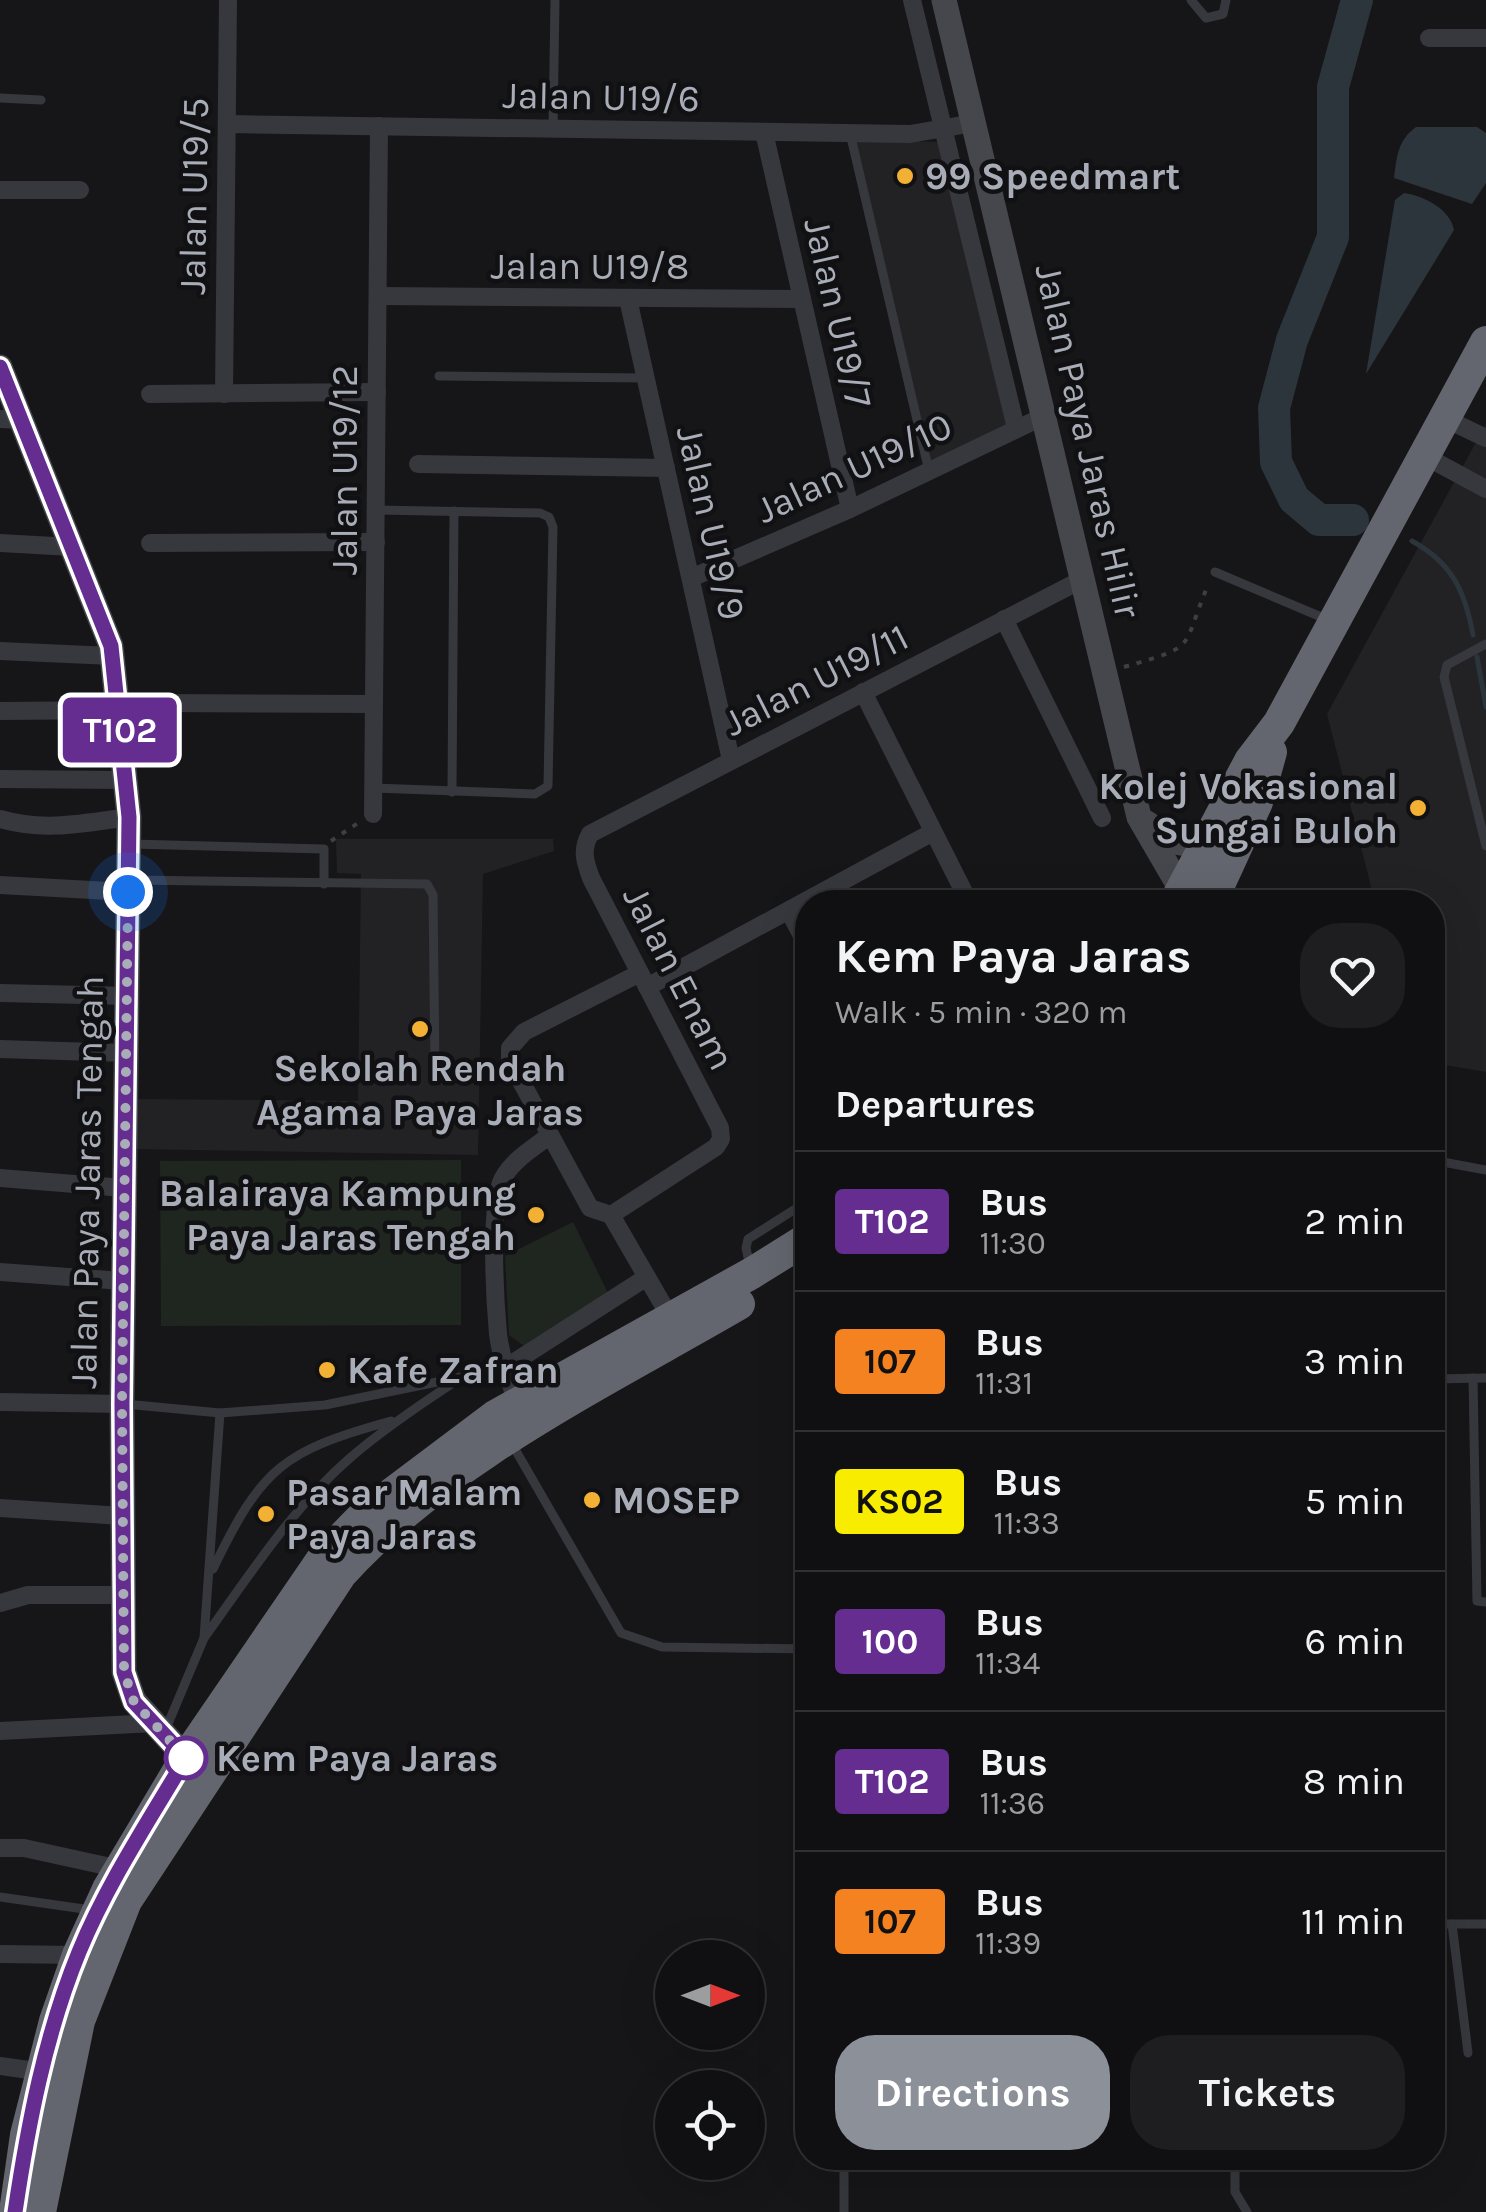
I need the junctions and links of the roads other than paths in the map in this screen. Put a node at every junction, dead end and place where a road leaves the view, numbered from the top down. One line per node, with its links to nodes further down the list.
1 (228, 0): 12 (street, Jalan U19/5)
2 (555, 0): 15 (lane)
3 (912, 0): 14 (street)
4 (944, 0): 11 (street, Jalan Paya Jaras Hilir)
5 (1190, 0): 6 (lane)
6 (1226, 0)
7 (1429, 38): 8 (street)
8 (1486, 38)
9 (0, 98): 10 (lane)
10 (41, 100)
11 (974, 122): 14 (street, Jalan U19/6); 30 (street, Jalan Paya Jaras Hilir)
12 (227, 124): 13 (street, Jalan U19/6); 29 (street, Jalan U19/5)
13 (379, 126): 15 (street, Jalan U19/6); 20 (street, Jalan U19/12)
14 (944, 128): 17 (street, Jalan U19/6); 33 (street)
15 (553, 129): 16 (street, Jalan U19/6)
16 (764, 132): 17 (street, Jalan U19/6); 22 (street, Jalan U19/7)
17 (850, 133): 38 (lane)
18 (0, 190): 19 (street)
19 (80, 190)
20 (378, 296): 21 (street, Jalan U19/8); 27 (street, Jalan U19/12)
21 (628, 299): 22 (street, Jalan U19/8); 26 (street, Jalan U19/9)
22 (802, 299): 40 (street, Jalan U19/7)
23 (1486, 342): 31 (highway)
24 (0, 367): 32 (street, Jalan Paya Jaras Tengah)
25 (439, 376): 26 (lane)
26 (646, 378): 37 (street, Jalan U19/9)
27 (377, 392): 29 (street); 41 (street, Jalan U19/12)
28 (150, 394): 29 (street)
29 (224, 394)
30 (1044, 416): 33 (street, Jalan U19/10); 49 (street, Jalan Paya Jaras Hilir)
31 (1444, 418): 34 (street); 35 (highway)
32 (10, 419): 46 (street, Jalan Paya Jaras Tengah)
33 (1016, 428): 38 (street, Jalan U19/10)
34 (1486, 438)
35 (1422, 455): 39 (street); 51 (highway)
36 (418, 464): 37 (street)
37 (666, 468): 48 (street, Jalan U19/9)
38 (928, 471): 40 (street, Jalan U19/10)
39 (1486, 489)
40 (850, 509): 48 (street, Jalan U19/10)
41 (376, 510): 42 (lane); 43 (street, Jalan U19/12)
42 (454, 510): 65 (lane); 65 (lane)
43 (376, 542): 45 (street); 57 (street, Jalan U19/12)
44 (0, 543): 46 (street)
45 (150, 544)
46 (72, 547): 54 (street, Jalan Paya Jaras Tengah)
47 (1215, 572): 51 (lane)
48 (690, 578): 61 (street, Jalan U19/9)
49 (1083, 580): 50 (street, Jalan U19/11); 68 (street, Jalan Paya Jaras Hilir)
50 (1004, 619): 55 (street, Jalan U19/11); 70 (street)
51 (1334, 622): 60 (highway)
52 (1486, 644): 75 (lane)
53 (0, 652): 54 (street)
54 (112, 656): 58 (street, Jalan Paya Jaras Tengah)
55 (863, 692): 61 (street, Jalan U19/11); 72 (street)
56 (154, 702): 57 (street)
57 (374, 704): 64 (street, Jalan U19/12)
58 (118, 710): 59 (street); 63 (street, Jalan Paya Jaras Tengah)
59 (0, 711)
60 (1279, 723): 71 (highway); 83 (highway)
61 (732, 760): 74 (street, Jalan U19/11)
62 (0, 779): 63 (street)
63 (125, 780): 67 (street, Jalan Paya Jaras Tengah)
64 (374, 788): 65 (lane); 66 (street, Jalan U19/12)
65 (452, 792)
66 (373, 814)
67 (129, 817): 69 (street); 73 (street, Jalan Paya Jaras Tengah)
68 (1140, 817): 71 (street); 81 (street, Jalan Paya Jaras Hilir)
69 (0, 818)
70 (1102, 818)
71 (1218, 824): 82 (highway)
72 (934, 832): 79 (street); 80 (street)
73 (128, 844): 76 (lane); 78 (street, Jalan Paya Jaras Tengah)
74 (584, 846): 87 (street, Jalan Enam)
75 (1486, 846)
76 (324, 884): 78 (lane); 92 (lane)
77 (0, 885): 78 (street)
78 (128, 886): 89 (street, Jalan Paya Jaras Tengah)
79 (825, 890)
80 (963, 890)
81 (1182, 890)
82 (1192, 890)
83 (1197, 890)
84 (795, 906): 85 (street)
85 (788, 910): 86 (street); 87 (street)
86 (795, 923)
87 (644, 980): 93 (street); 99 (street, Jalan Enam)
88 (0, 993): 89 (street)
89 (126, 996): 91 (street, Jalan Paya Jaras Tengah)
90 (0, 1050): 91 (street)
91 (126, 1053): 97 (street, Jalan Paya Jaras Tengah)
92 (435, 1074)
93 (549, 1136): 99 (street); 107 (street)
94 (1445, 1162): 95 (lane)
95 (1486, 1170)
96 (0, 1178): 97 (street)
97 (124, 1188): 105 (street, Jalan Paya Jaras Tengah)
98 (795, 1209): 103 (lane)
99 (611, 1215): 104 (street)
100 (795, 1246): 103 (highway)
101 (795, 1271): 116 (highway)
102 (0, 1272): 105 (street)
103 (752, 1273): 106 (highway)
104 (648, 1278): 106 (street); 107 (street)
105 (123, 1281): 113 (street, Jalan Paya Jaras Tengah)
106 (670, 1317): 116 (highway)
107 (505, 1368): 111 (lane); 116 (street)
108 (1473, 1378): 109 (lane); 110 (lane); 121 (lane)
109 (1486, 1378)
110 (1445, 1379)
111 (456, 1380): 114 (lane); 115 (lane)
112 (0, 1402): 113 (street)
113 (122, 1404): 114 (lane); 118 (street, Jalan Paya Jaras Tengah)
114 (220, 1413): 119 (lane)
115 (398, 1419): 119 (lane); 123 (lane)
116 (507, 1419): 124 (lane); 126 (highway); 139 (highway)
117 (0, 1508): 118 (street)
118 (122, 1516): 120 (street, Jalan Paya Jaras Tengah)
119 (210, 1576): 123 (lane)
120 (123, 1596): 122 (street); 126 (street, Jalan Paya Jaras Tengah)
121 (1486, 1602)
122 (0, 1603)
123 (204, 1638): 126 (lane)
124 (795, 1649)
125 (0, 1732): 126 (street)
126 (168, 1738): 128 (highway)
127 (0, 1848): 128 (street)
128 (120, 1869): 130 (highway)
129 (0, 1896): 130 (lane)
130 (98, 1911): 135 (highway)
131 (1445, 1924): 132 (lane)
132 (1452, 1924): 133 (lane); 136 (lane)
133 (1486, 1924)
134 (0, 1954): 135 (street)
135 (78, 1955): 138 (highway)
136 (1468, 2053)
137 (0, 2066): 138 (street)
138 (42, 2072): 139 (highway)
139 (26, 2134): 142 (highway); 143 (highway)
140 (844, 2170): 144 (lane)
141 (1236, 2170): 145 (lane)
142 (15, 2212)
143 (40, 2212)
144 (844, 2212)
145 (1247, 2212)

